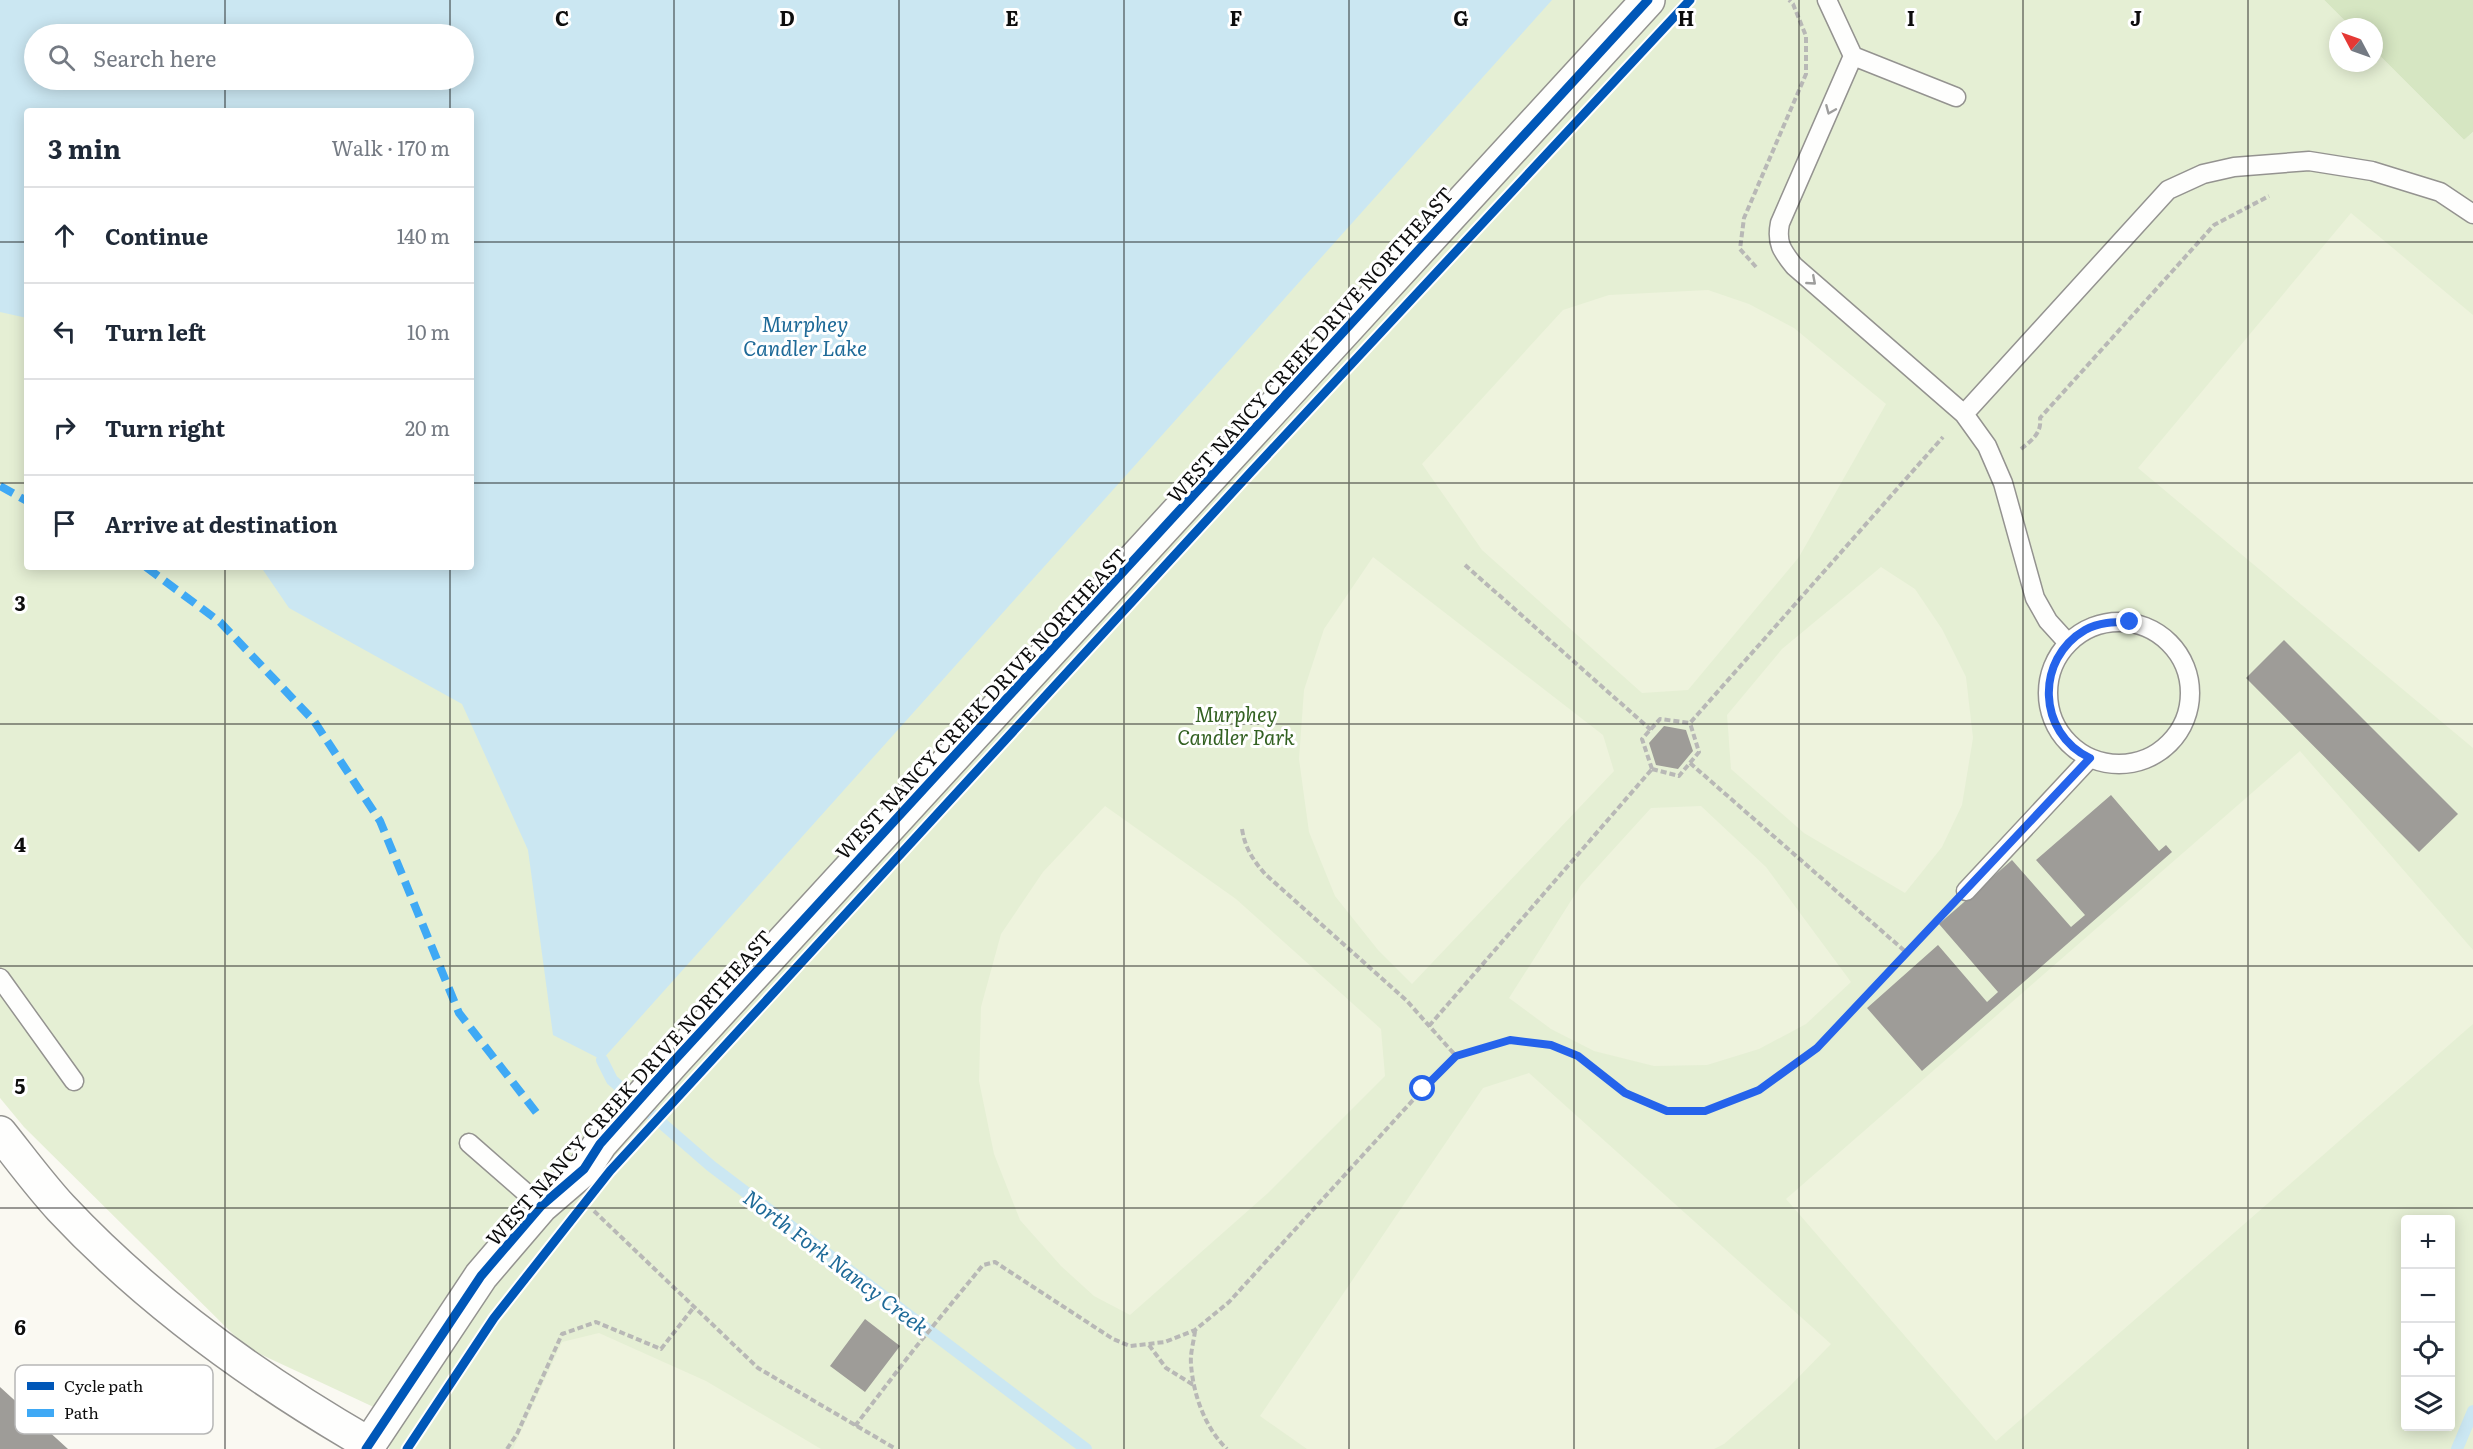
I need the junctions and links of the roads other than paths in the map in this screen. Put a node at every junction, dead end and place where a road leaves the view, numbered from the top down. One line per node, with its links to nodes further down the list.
1 (1648, 0): 14 (street, WEST NANCY CREEK DRIVE NORTHEAST)
2 (1827, 0): 3 (lane)
3 (1853, 56): 4 (lane); 6 (lane, one-way to 6)
4 (1956, 96)
5 (2473, 214): 6 (lane)
6 (1964, 414): 7 (lane)
7 (2067, 643): 8 (lane); 8 (lane)
8 (2090, 758): 9 (lane)
9 (1966, 891)
10 (0, 978): 11 (lane)
11 (74, 1081)
12 (0, 1133): 15 (street)
13 (469, 1143): 14 (lane)
14 (541, 1206): 15 (street, WEST NANCY CREEK DRIVE NORTHEAST)
15 (368, 1447)

